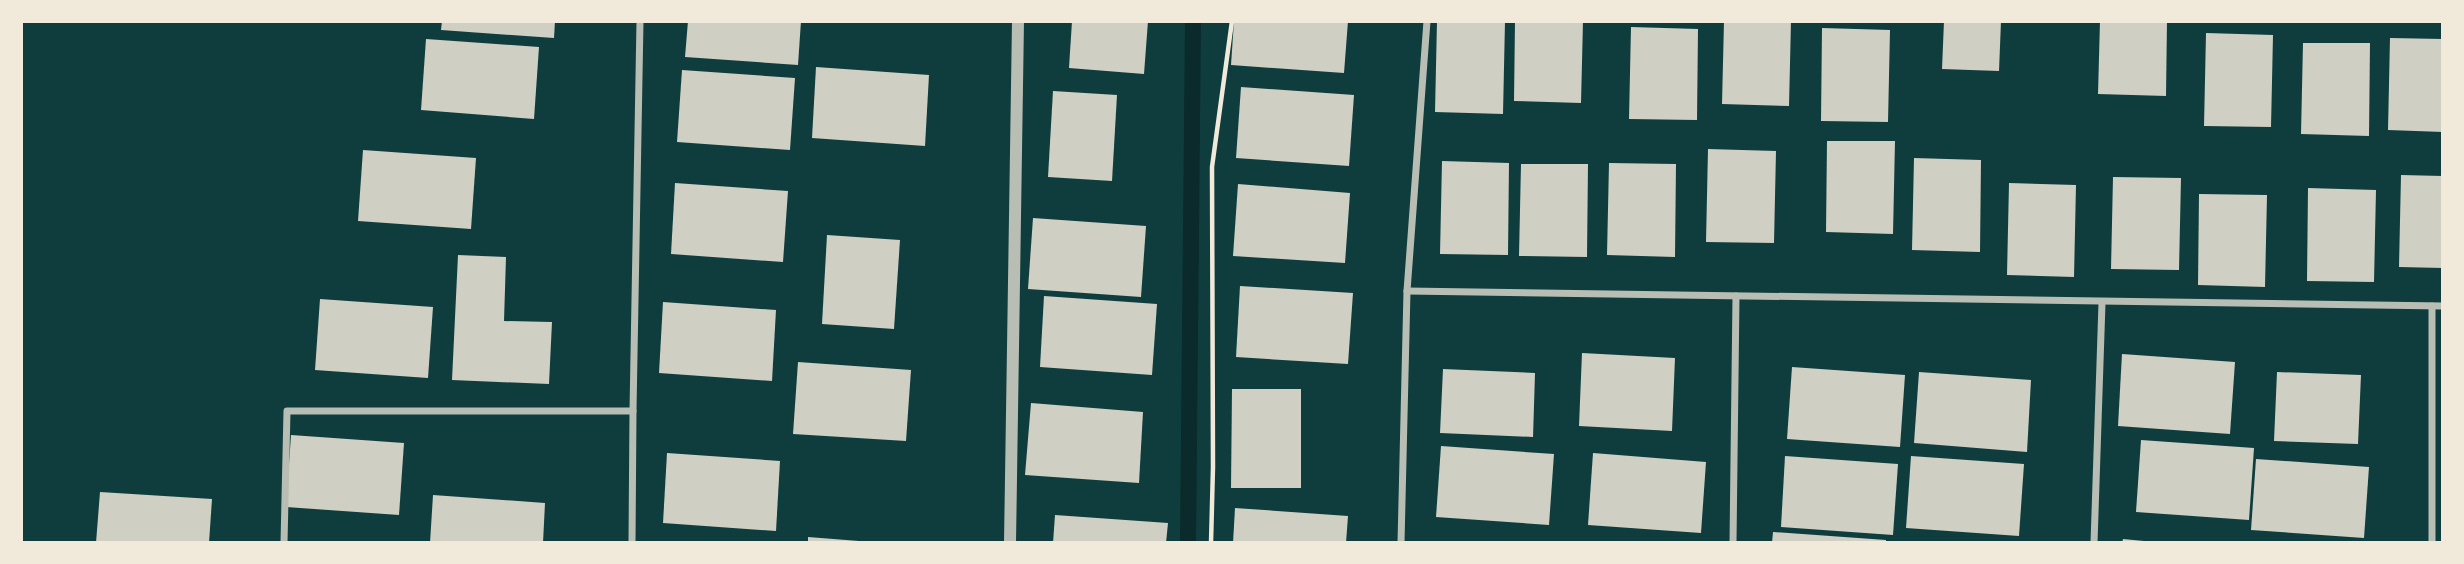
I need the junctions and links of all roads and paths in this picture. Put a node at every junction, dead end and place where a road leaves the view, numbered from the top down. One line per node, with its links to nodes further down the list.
1 (640, 21): 10 (street)
2 (1018, 21): 13 (street)
3 (1232, 21): 14 (path)
4 (1427, 21): 5 (street)
5 (1407, 291): 6 (street); 15 (street)
6 (1736, 296): 7 (street); 16 (street)
7 (2102, 303): 8 (street); 17 (street)
8 (2432, 306): 9 (street); 18 (street)
9 (2443, 306)
10 (633, 411): 11 (street); 12 (street)
11 (284, 543)
12 (632, 543)
13 (1010, 543)
14 (1211, 543)
15 (1401, 543)
16 (1733, 543)
17 (2094, 543)
18 (2432, 543)

